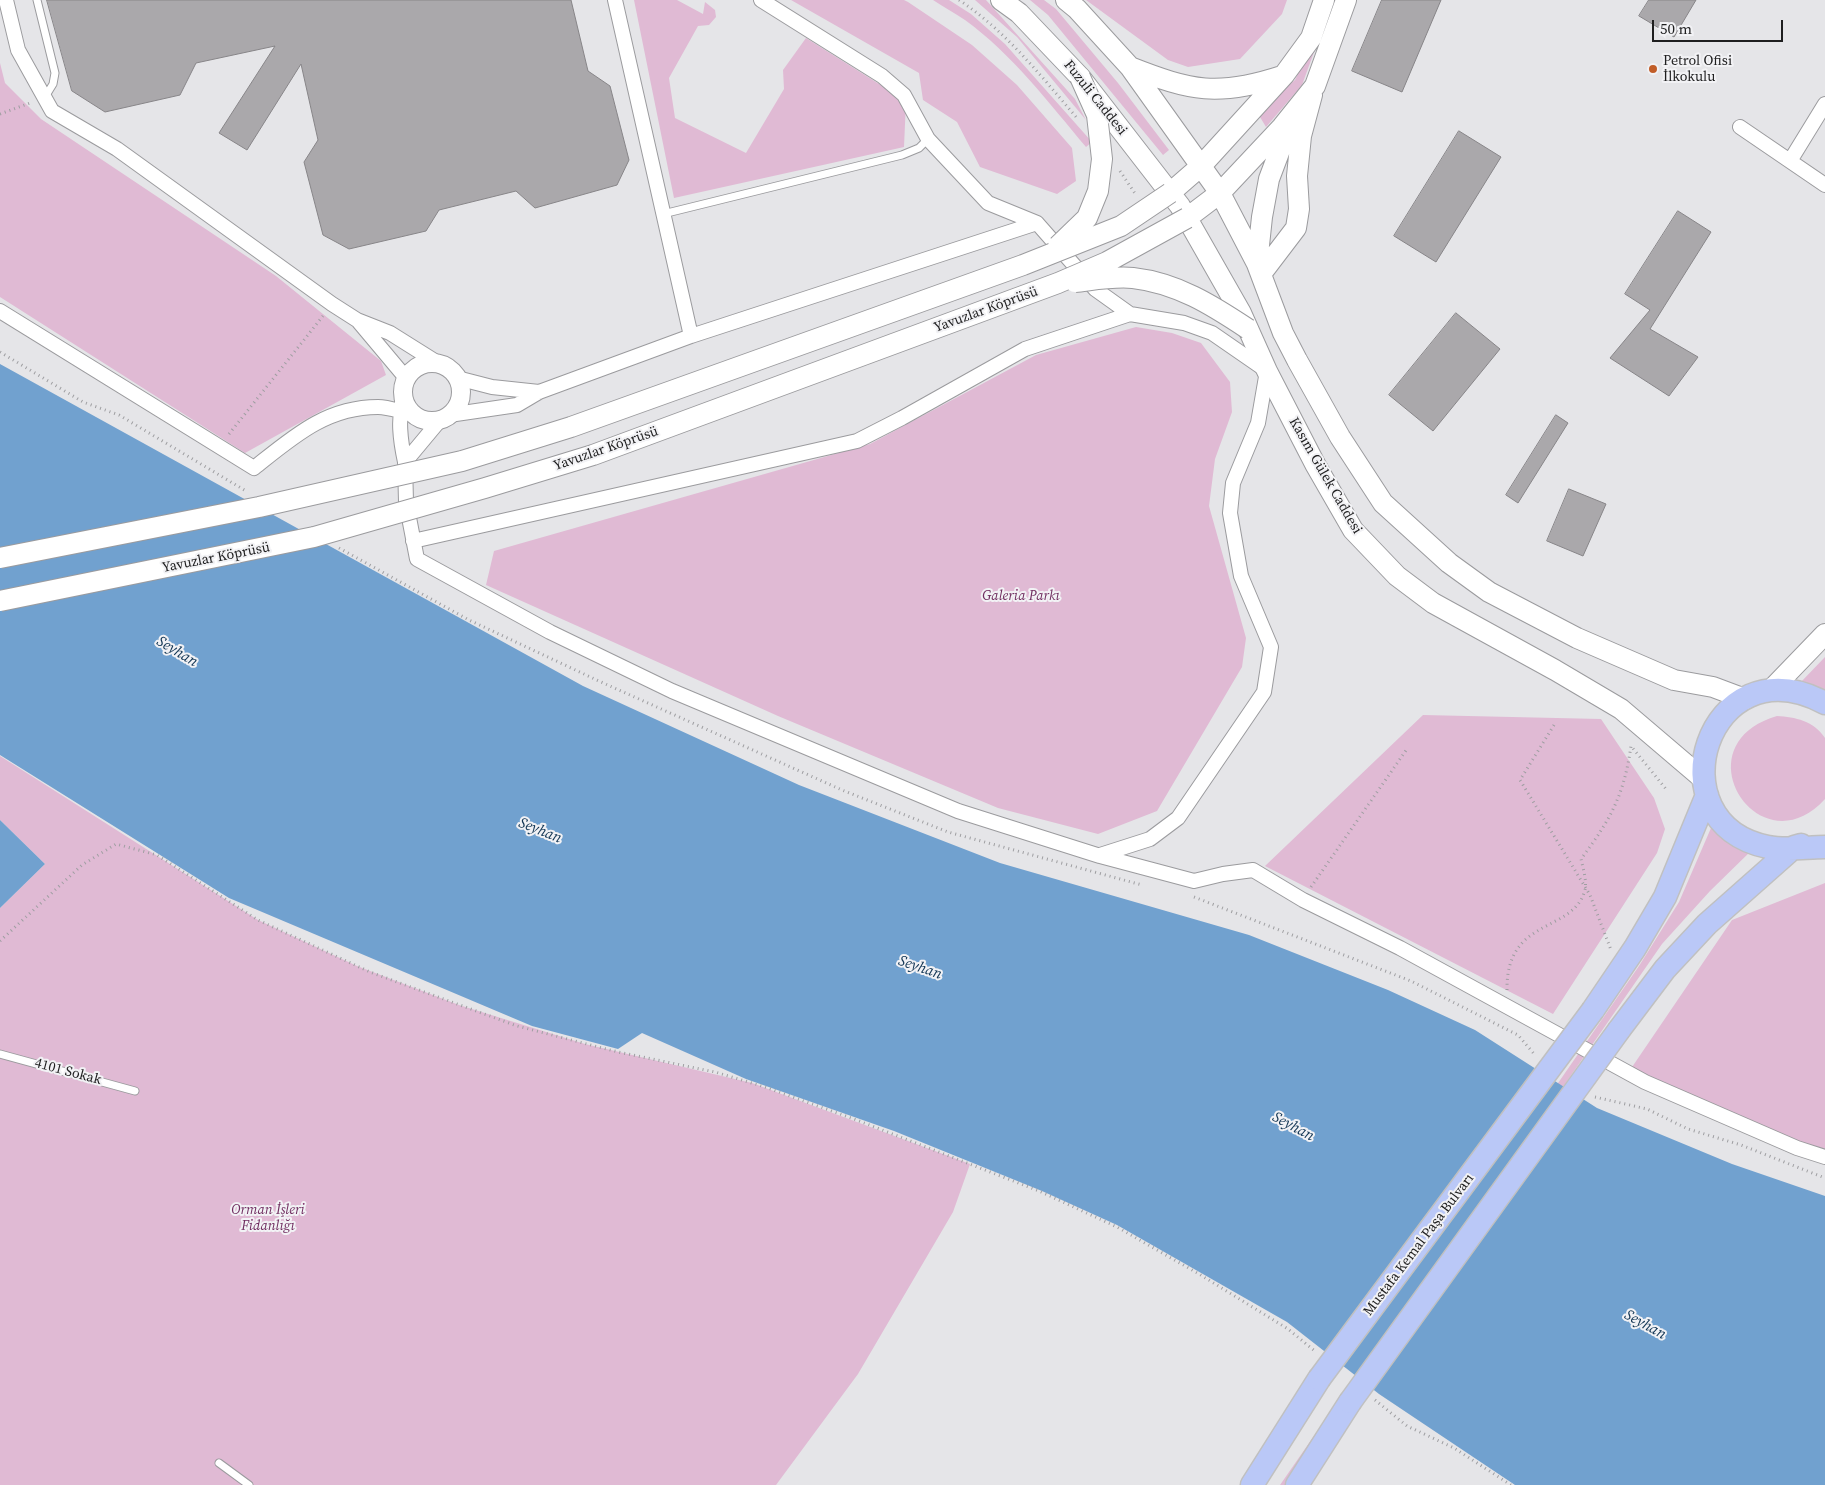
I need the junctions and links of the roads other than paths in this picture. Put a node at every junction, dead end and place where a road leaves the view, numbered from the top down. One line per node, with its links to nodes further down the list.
1 (6, 0): 13 (street)
2 (37, 0): 13 (lane)
3 (615, 0): 23 (street)
4 (761, 0): 17 (street)
5 (1001, 0): 11 (main road, Fuzuli Caddesi)
6 (1066, 0): 9 (main road)
7 (1324, 0): 10 (main road)
8 (1346, 0): 12 (main road)
9 (1130, 67): 10 (main road); 19 (main road)
10 (1284, 75): 19 (main road)
11 (1080, 77): 22 (main road, Fuzuli Caddesi); 25 (main road, bridge)
12 (1315, 86): 15 (main road); 26 (main road)
13 (44, 97): 30 (street)
14 (1825, 104): 18 (street)
15 (1295, 112): 21 (main road); 26 (main road)
16 (1740, 127): 18 (street)
17 (928, 139): 23 (lane); 24 (street)
18 (1790, 161): 20 (street)
19 (1201, 166): 21 (main road); 22 (main road)
20 (1825, 185)
21 (1217, 188): 22 (main road); 26 (main road)
22 (1179, 206): 25 (main road, bridge); 27 (main road, Yavuzlar Köprüsü, bridge); 31 (main road, Kasım Gülek Caddesi)
23 (663, 214): 32 (street)
24 (1037, 223): 29 (street); 32 (street)
25 (1047, 256): 42 (main road, bridge)
26 (1259, 269): 46 (main road)
27 (1058, 283): 31 (main road, bridge); 43 (main road, Yavuzlar Köprüsü, bridge)
28 (0, 311): 38 (street)
29 (1130, 314): 34 (street); 41 (street)
30 (357, 320): 33 (street); 35 (street)
31 (1248, 329): 34 (main road, Kasım Gülek Caddesi)
32 (691, 336): 37 (street)
33 (441, 365): 35 (street); 36 (street)
34 (1267, 371): 48 (main road, Kasım Gülek Caddesi); 52 (street)
35 (406, 378): 38 (street)
36 (457, 378): 37 (street); 39 (street)
37 (539, 392): 39 (street)
38 (405, 407): 39 (street); 40 (street)
39 (445, 418): 40 (street)
40 (404, 462): 41 (street)
41 (413, 541): 52 (street)
42 (0, 558)
43 (0, 601)
44 (1825, 634): 45 (main road)
45 (1770, 691): 46 (main road); 47 (main road)
46 (1745, 699): 48 (main road)
47 (1825, 702)
48 (1705, 786): 51 (main road); 58 (main road, Mustafa Kemal Paşa Bulvarı, bridge)
49 (1825, 834): 51 (main road)
50 (1825, 847): 51 (main road)
51 (1794, 848): 59 (main road, bridge)
52 (1100, 856): 55 (street)
53 (0, 1054): 54 (lane, 4101 Sokak)
54 (135, 1091)
55 (1825, 1157)
56 (219, 1463): 57 (lane)
57 (249, 1485)
58 (1252, 1485)
59 (1297, 1485)

